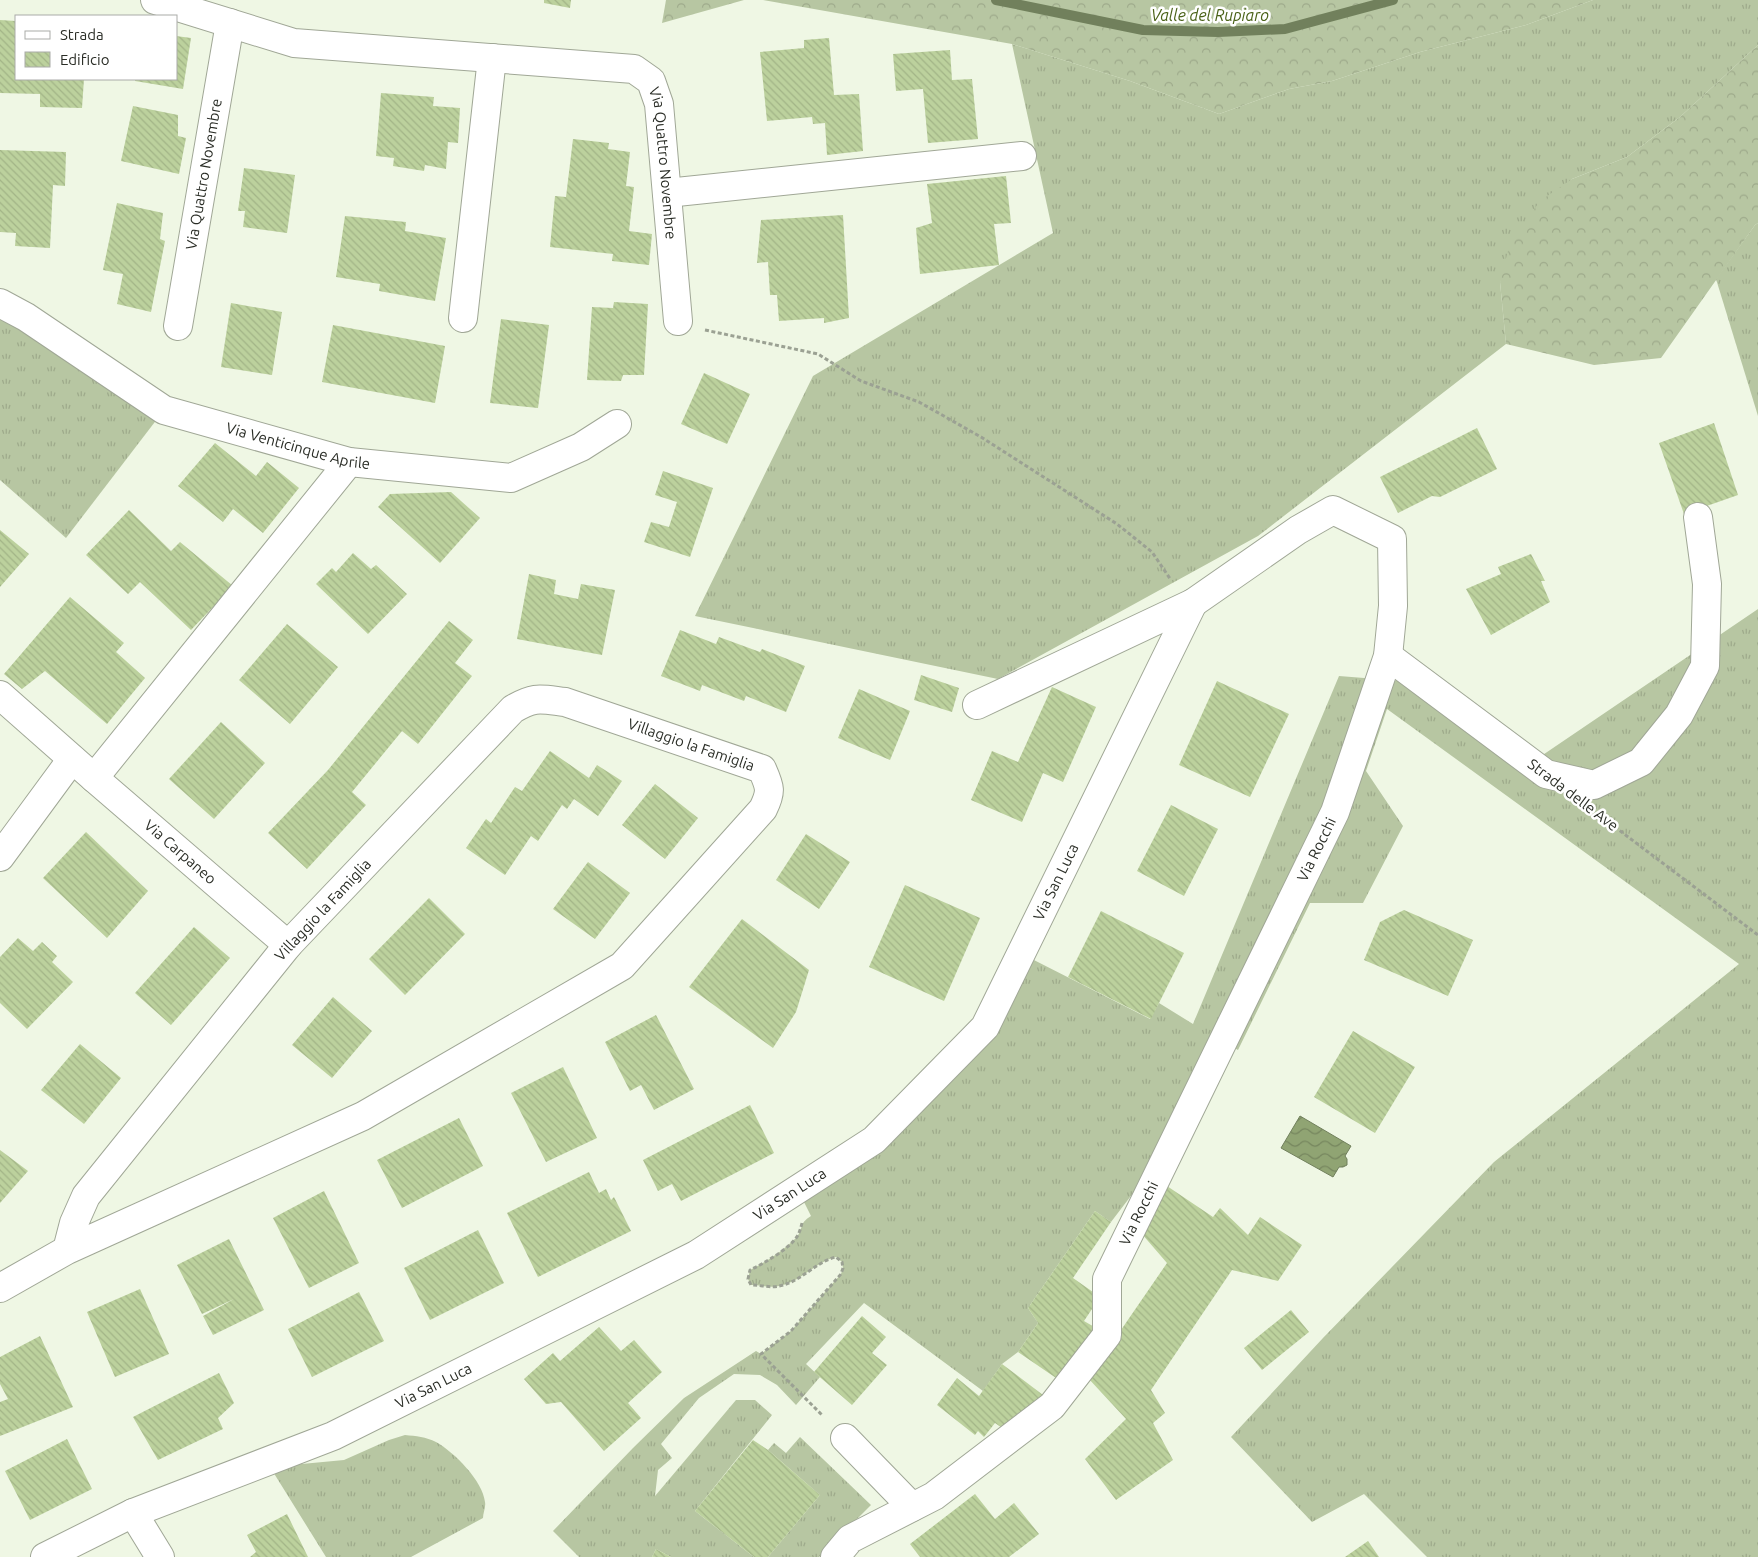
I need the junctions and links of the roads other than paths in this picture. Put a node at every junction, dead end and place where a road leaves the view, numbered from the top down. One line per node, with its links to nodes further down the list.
1 (155, 0): 2 (street, Via Quattro Novembre)
2 (230, 23): 3 (street, Via Quattro Novembre); 9 (street, Via Quattro Novembre)
3 (492, 58): 5 (street, Via Quattro Novembre); 7 (street)
4 (1022, 156): 5 (street)
5 (667, 193): 8 (street, Via Quattro Novembre)
6 (0, 303): 11 (street, Via Venticinque Aprile)
7 (462, 318)
8 (678, 321)
9 (178, 326)
10 (617, 424): 11 (street, Via Venticinque Aprile)
11 (349, 462): 18 (street)
12 (1698, 516): 14 (street, Strada delle Ave)
13 (1190, 604): 14 (street, Via Rocchi); 16 (street, Via Rocchi); 25 (street, Via San Luca)
14 (1388, 656): 24 (street, Via Rocchi)
15 (0, 695): 17 (street, Via Carpaneo)
16 (977, 705)
17 (72, 759): 18 (street, Via Carpaneo); 19 (street)
18 (94, 778): 20 (street, Via Carpaneo)
19 (0, 857)
20 (288, 945): 21 (street, Villaggio la Famiglia); 21 (street, Villaggio la Famiglia)
21 (67, 1250): 22 (street)
22 (0, 1288)
23 (845, 1438): 24 (street)
24 (912, 1507): 28 (street, Via Rocchi)
25 (133, 1513): 26 (street, Via San Luca); 27 (street)
26 (45, 1557)
27 (160, 1557)
28 (834, 1557)

